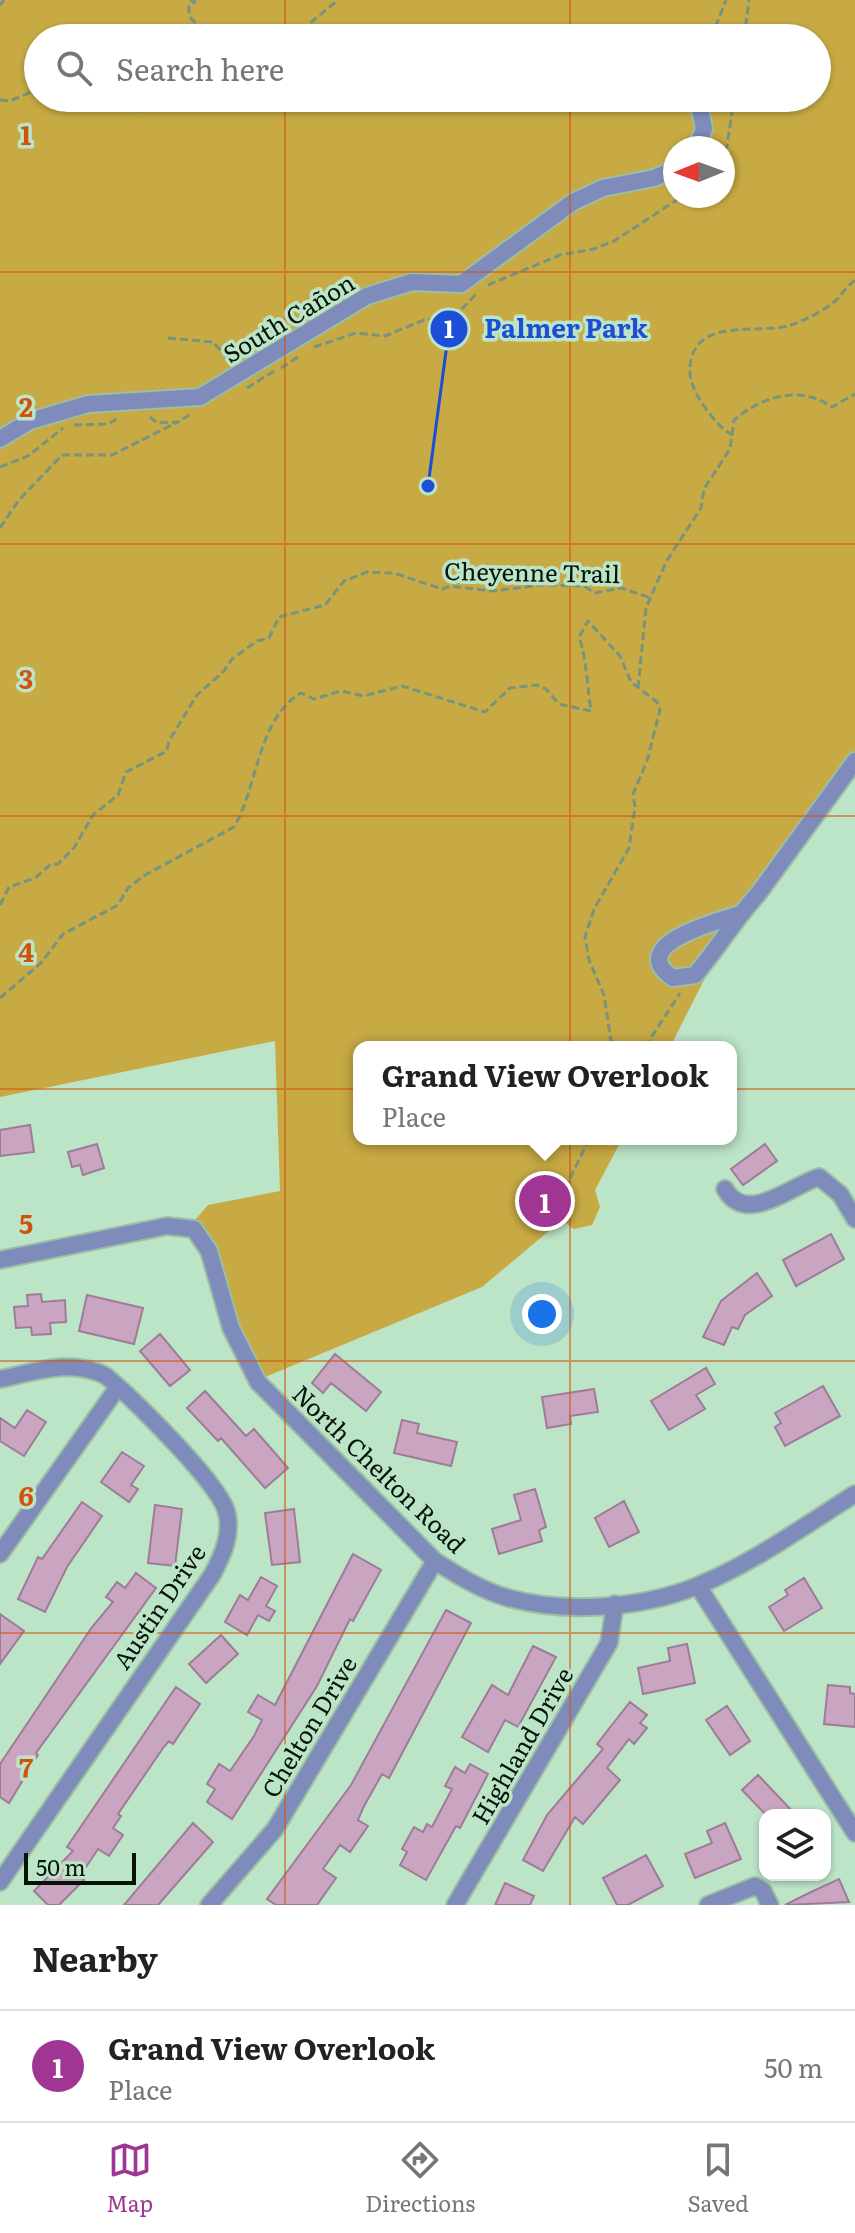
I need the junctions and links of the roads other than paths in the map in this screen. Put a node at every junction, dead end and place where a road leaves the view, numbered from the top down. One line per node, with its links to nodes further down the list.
1 (701, 112): 2 (street)
2 (701, 136)
3 (663, 174): 4 (street, South Cañon)
4 (0, 439)
5 (855, 761): 6 (street)
6 (740, 914): 6 (street)
7 (725, 1189): 8 (street)
8 (855, 1219)
9 (0, 1260): 14 (street, North Chelton Road)
10 (0, 1379): 11 (street, Austin Drive)
11 (118, 1387): 13 (street); 18 (street, Austin Drive)
12 (855, 1494): 15 (street, North Chelton Road)
13 (0, 1554)
14 (435, 1561): 16 (street, North Chelton Road); 19 (street, Chelton Drive)
15 (698, 1586): 16 (street, North Chelton Road); 17 (street)
16 (615, 1604): 20 (street, Highland Drive)
17 (855, 1833)
18 (0, 1882)
19 (209, 1905)
20 (455, 1905)
21 (708, 1905): 22 (street)
22 (770, 1905)

